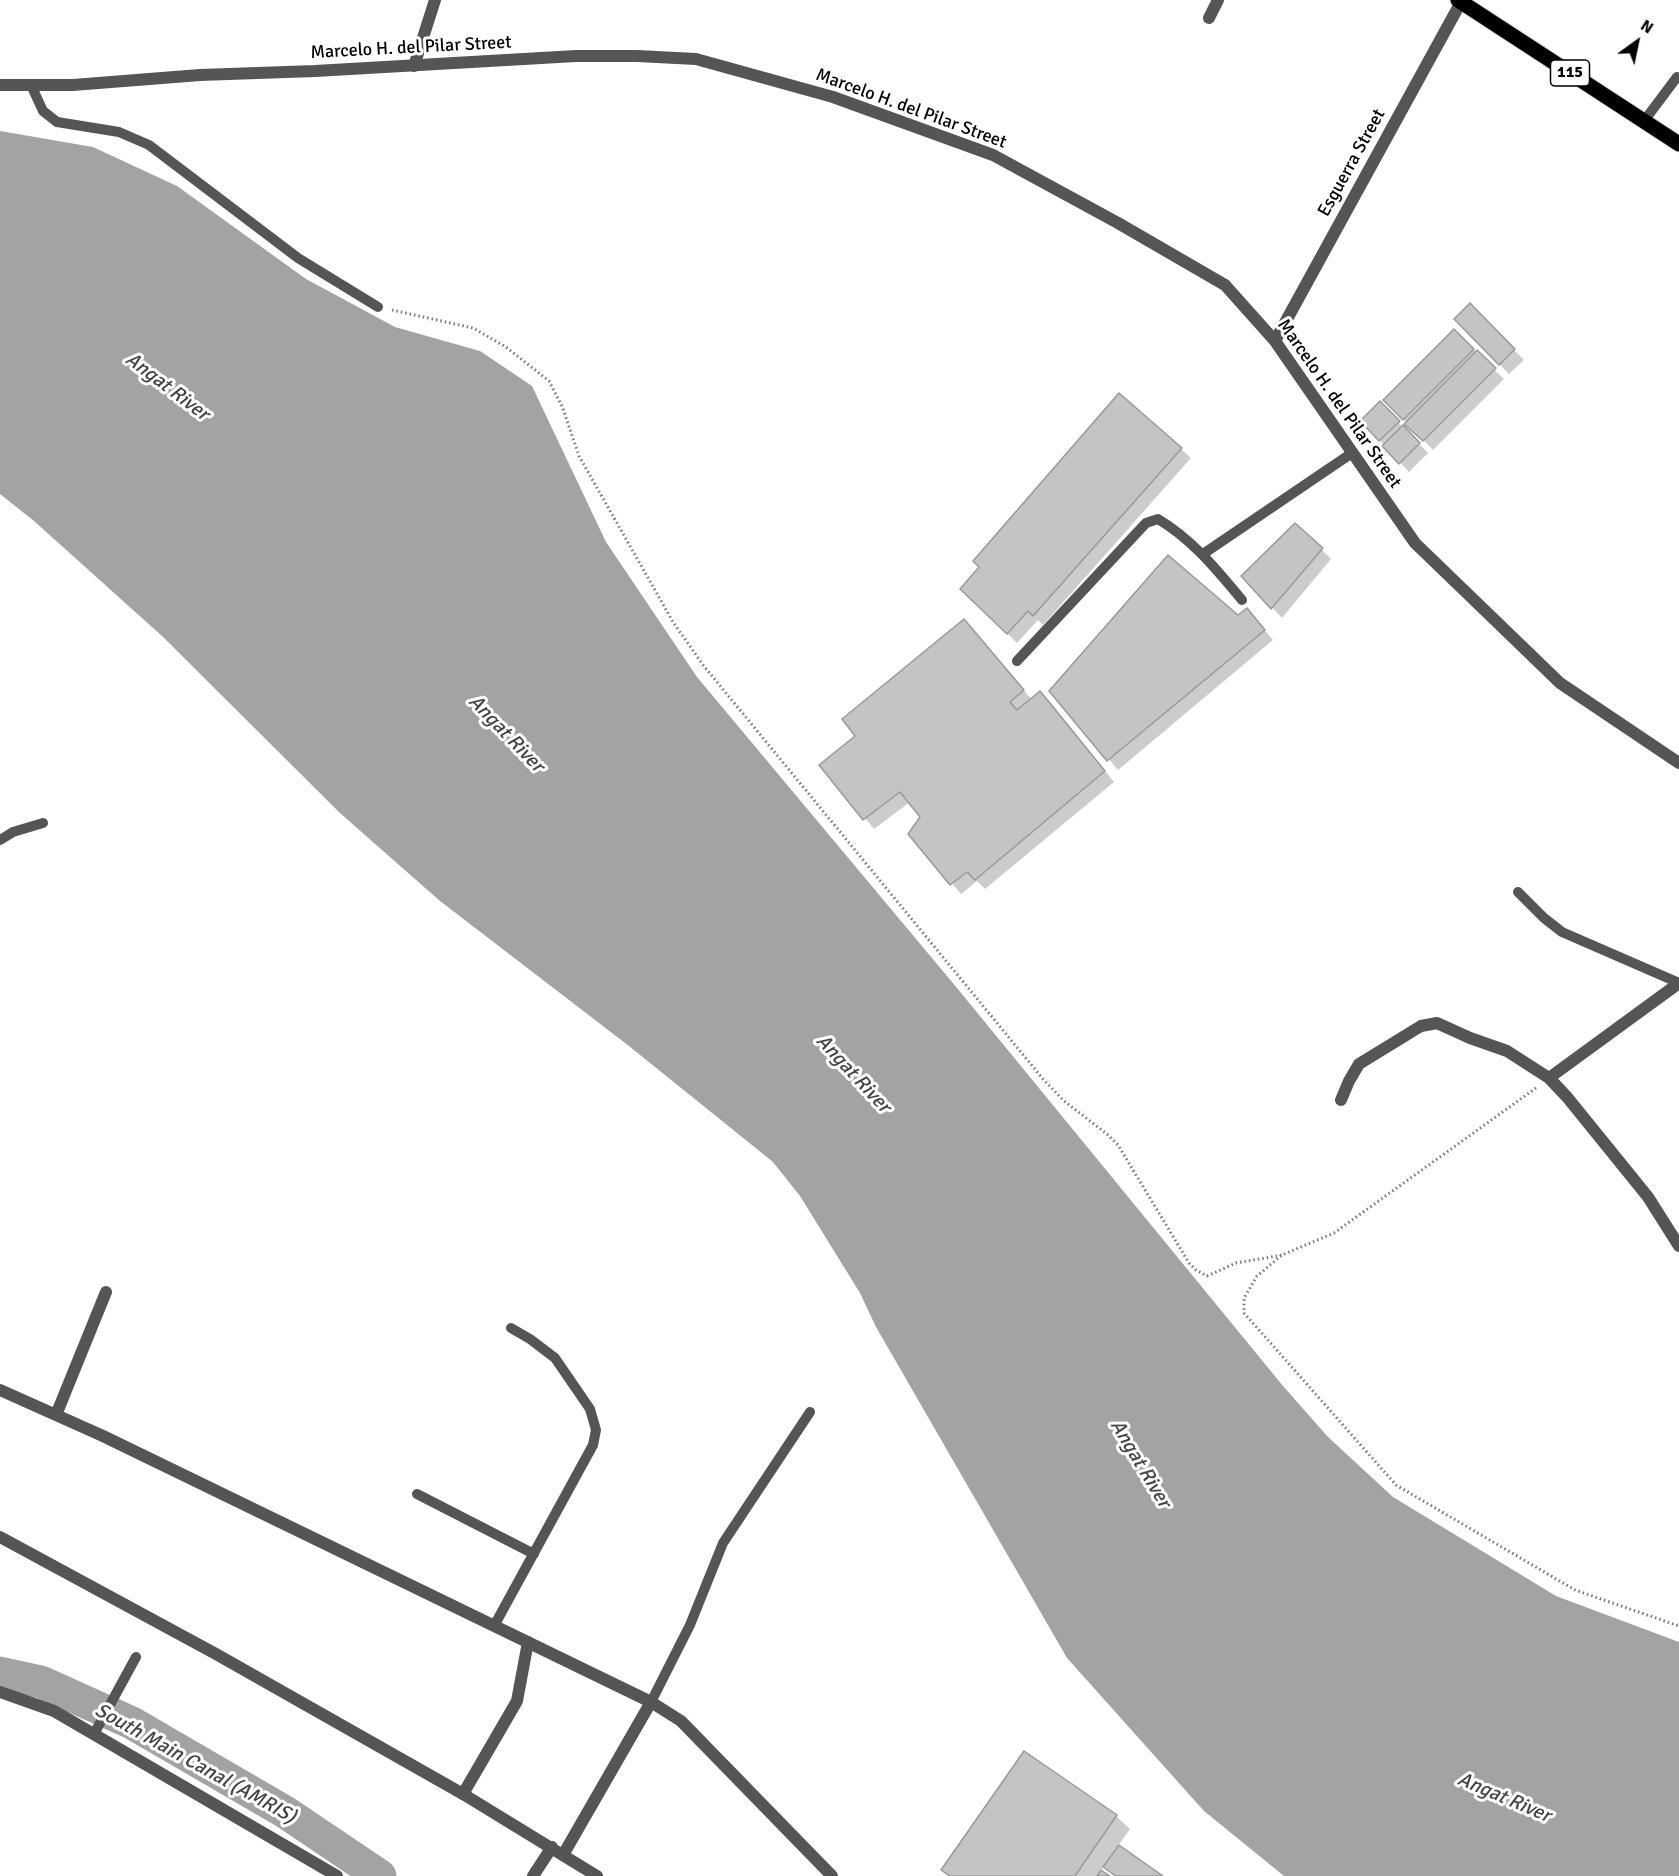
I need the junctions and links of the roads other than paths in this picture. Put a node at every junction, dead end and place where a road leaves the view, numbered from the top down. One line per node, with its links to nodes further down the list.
1 (435, 0): 5 (street)
2 (1218, 0): 4 (street)
3 (1460, 1): 9 (main road, 115); 12 (street, Esguerra Street)
4 (1209, 18)
5 (414, 66): 8 (street, Marcelo H. del Pilar Street); 12 (street, Marcelo H. del Pilar Street)
6 (1677, 77): 9 (lane)
7 (0, 85): 8 (street, Marcelo H. del Pilar Street)
8 (31, 85): 11 (lane)
9 (1644, 121): 10 (main road, 115)
10 (1679, 144)
11 (378, 307)
12 (1275, 341): 13 (street, Marcelo H. del Pilar Street)
13 (1352, 453): 14 (lane); 17 (street, Marcelo H. del Pilar Street)
14 (1203, 554): 15 (lane); 16 (lane)
15 (1242, 600)
16 (1017, 661)
17 (1679, 763)
18 (43, 823): 19 (lane)
19 (0, 840)
20 (1518, 892): 21 (lane)
21 (1679, 983): 22 (street)
22 (1549, 1078): 23 (street); 24 (street)
23 (1341, 1100)
24 (1679, 1246)
25 (106, 1292): 29 (street)
26 (511, 1328): 32 (lane)
27 (0, 1390): 29 (street)
28 (810, 1412): 37 (lane)
29 (56, 1415): 33 (street)
30 (417, 1494): 32 (lane)
31 (0, 1537): 39 (street)
32 (534, 1554): 33 (lane)
33 (494, 1626): 34 (street)
34 (528, 1642): 37 (street); 39 (street)
35 (136, 1658): 38 (lane)
36 (0, 1692): 38 (street)
37 (651, 1702): 41 (street); 45 (street)
38 (94, 1734): 42 (street)
39 (463, 1794): 40 (street)
40 (552, 1847): 41 (street); 43 (street)
41 (563, 1855): 44 (street)
42 (337, 1876)
43 (533, 1876)
44 (597, 1876)
45 (832, 1876)

